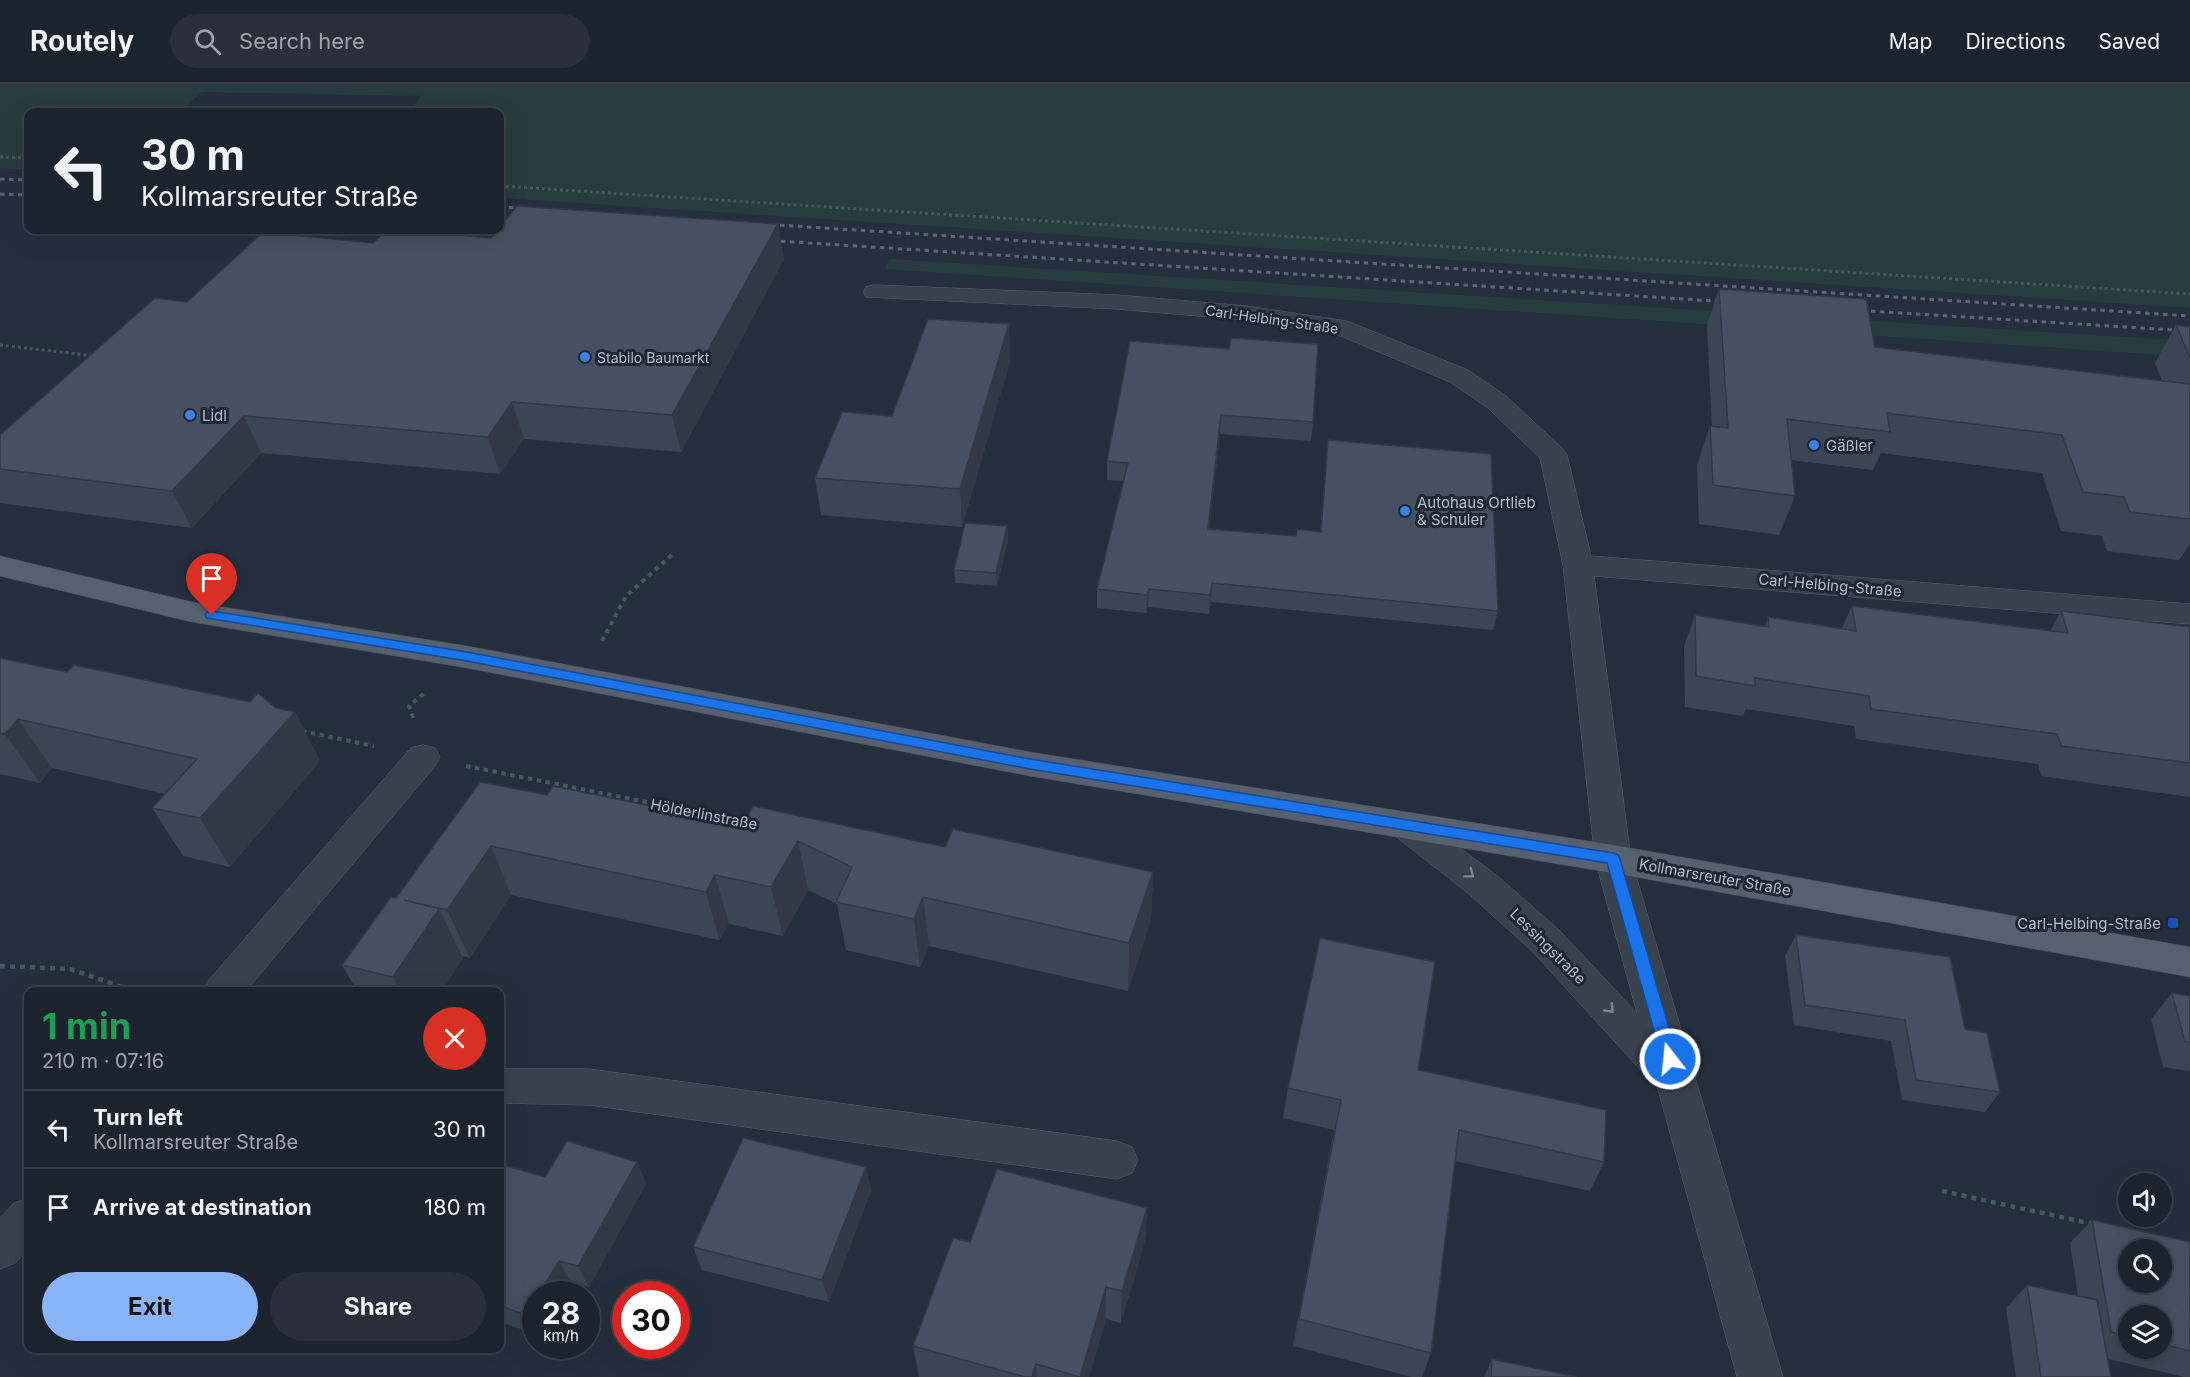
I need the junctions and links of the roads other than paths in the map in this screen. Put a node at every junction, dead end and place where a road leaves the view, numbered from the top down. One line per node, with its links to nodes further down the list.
1 (875, 292): 2 (street, Carl-Helbing-Straße)
2 (1578, 565): 4 (street, Carl-Helbing-Straße); 7 (street, Carl-Helbing-Straße)
3 (0, 566): 6 (main road, Kollmarsreuter Straße)
4 (2190, 614)
5 (423, 757): 9 (street)
6 (1406, 826): 7 (main road, Kollmarsreuter Straße); 10 (street, Lessingstraße, one-way to 10)
7 (1613, 859): 8 (main road, Kollmarsreuter Straße); 10 (street, Lessingstraße)
8 (2190, 962)
9 (226, 987)
10 (1676, 1081): 15 (street, Lessingstraße)
11 (504, 1086): 12 (street)
12 (1117, 1161)
13 (24, 1222): 14 (street)
14 (0, 1249)
15 (1760, 1377)

